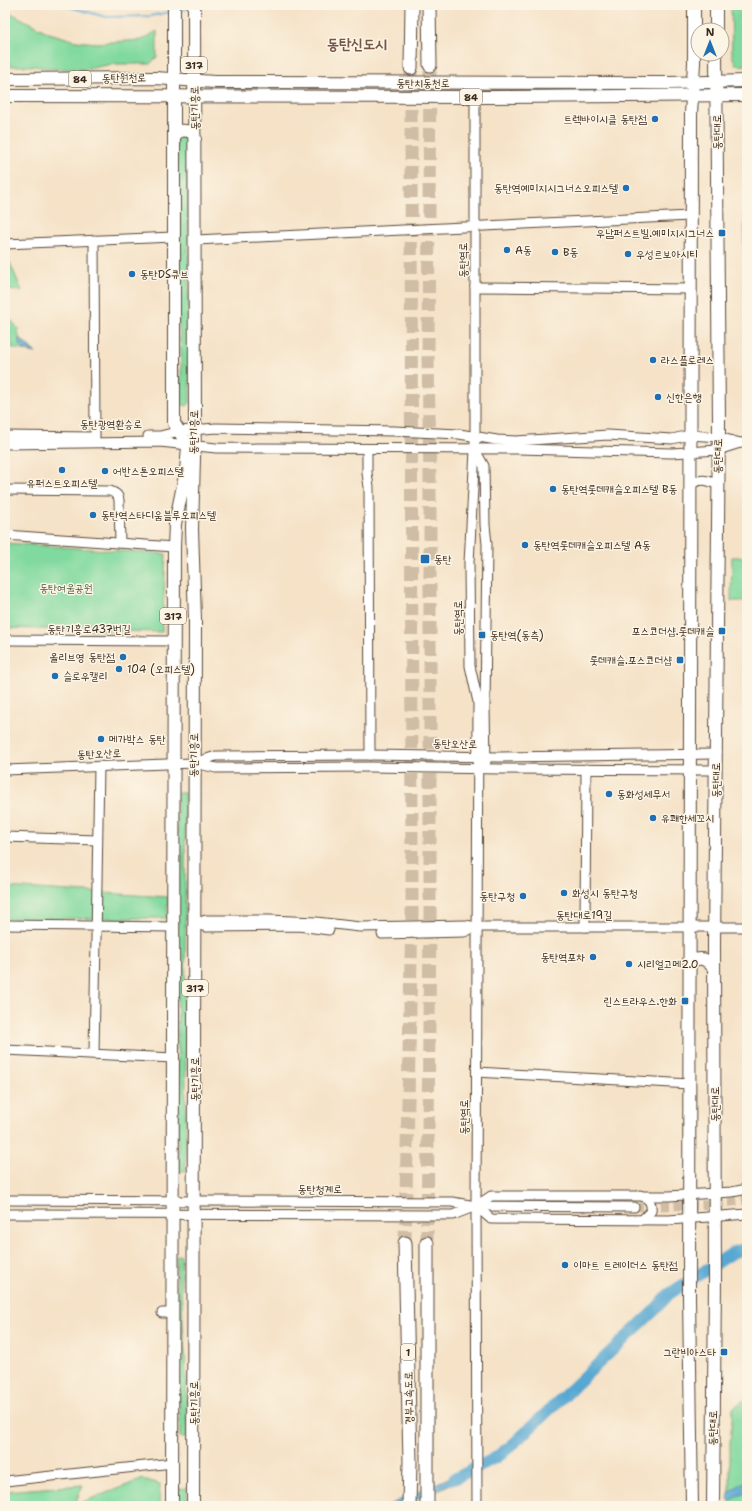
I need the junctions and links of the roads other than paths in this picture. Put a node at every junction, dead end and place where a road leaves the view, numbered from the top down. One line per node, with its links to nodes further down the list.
1 (174, 5): 11 (main road, 동탄기흥로 / 317)
2 (194, 5): 13 (main road, 동탄기흥로 / 317)
3 (412, 5): 10 (highway)
4 (428, 5): 9 (highway)
5 (694, 5): 16 (main road, 동탄대로)
6 (716, 5): 7 (main road)
7 (716, 22)
8 (716, 62): 14 (main road, 동탄대로)
9 (430, 65)
10 (411, 68)
11 (174, 79): 12 (main road, 동탄원천로 / 84); 13 (main road, 동탄원천로 / 84); 21 (main road, 동탄기흥로 / 317)
12 (5, 80)
13 (195, 81): 17 (main road, 동탄치동천로 / 84); 22 (main road, 동탄기흥로 / 317)
14 (716, 81): 15 (main road, 동탄치동천로 / 84); 16 (main road, 동탄치동천로 / 84); 18 (main road, 동탄대로)
15 (747, 81)
16 (693, 82): 17 (main road, 동탄치동천로 / 84); 23 (main road, 동탄대로)
17 (475, 83): 24 (street, 동탄역로)
18 (716, 95): 19 (main road, 동탄치동천로 / 84); 23 (main road, 동탄치동천로 / 84); 43 (main road, 동탄대로)
19 (747, 95)
20 (5, 96): 21 (main road, 동탄원천로 / 84)
21 (174, 96): 22 (main road, 동탄원천로 / 84); 25 (main road, 동탄기흥로 / 317)
22 (195, 96): 24 (main road, 동탄치동천로 / 84); 26 (main road, 동탄기흥로 / 317)
23 (692, 96): 24 (main road, 동탄치동천로 / 84); 27 (main road, 동탄대로)
24 (475, 97): 28 (street, 동탄역로)
25 (174, 137): 26 (main road); 29 (main road, 동탄기흥로 / 317)
26 (195, 138): 31 (main road, 동탄기흥로 / 317)
27 (690, 216): 28 (street); 34 (main road, 동탄대로)
28 (475, 226): 31 (street); 33 (street, 동탄역로)
29 (174, 236): 30 (street); 35 (main road, 동탄기흥로 / 317)
30 (94, 240): 32 (street); 41 (street)
31 (196, 240): 36 (main road, 동탄기흥로 / 317)
32 (5, 244)
33 (475, 287): 34 (street); 42 (street, 동탄역로)
34 (690, 289): 39 (main road, 동탄대로)
35 (174, 401): 36 (main road); 38 (main road, 동탄기흥로 / 317)
36 (195, 404): 37 (main road, 동탄기흥로 / 317)
37 (195, 430): 38 (street, 동탄광역환승로); 42 (street, 동탄광역환승로); 47 (main road, 동탄기흥로 / 317)
38 (180, 431): 41 (street, 동탄광역환승로); 47 (main road, 동탄기흥로 / 317)
39 (690, 435): 43 (street); 46 (street); 51 (main road, 동탄대로)
40 (5, 436): 41 (street, 동탄광역환승로)
41 (95, 437)
42 (475, 437): 46 (street); 49 (street, 동탄역로)
43 (719, 437): 44 (street); 50 (main road, 동탄대로)
44 (744, 443): 50 (street)
45 (5, 444): 47 (street, 동탄광역환승로)
46 (517, 445): 49 (street); 51 (street)
47 (191, 446): 48 (street, 동탄광역환승로); 59 (main road, 동탄기흥로 / 317); 67 (main road, 동탄기흥로 / 317)
48 (367, 449): 49 (street); 65 (street)
49 (475, 450): 55 (street, 동탄역로); 56 (street, 동탄역로)
50 (718, 450): 51 (street); 52 (main road, 동탄대로)
51 (690, 452): 53 (main road, 동탄대로)
52 (718, 485): 53 (street); 64 (main road, 동탄대로)
53 (690, 486): 63 (main road, 동탄대로)
54 (5, 490): 58 (street)
55 (473, 503): 56 (street); 66 (street, 동탄역로)
56 (485, 503): 66 (street, 동탄역로)
57 (5, 536): 58 (street)
58 (120, 543): 59 (street)
59 (174, 547): 61 (main road, 동탄기흥로 / 317)
60 (5, 640): 61 (street, 동탄기흥로437번길)
61 (173, 641): 68 (main road, 동탄기흥로 / 317)
62 (655, 754): 63 (street, 동탄오산로); 66 (street, 동탄오산로); 73 (street)
63 (690, 754): 64 (street, 동탄오산로); 74 (main road, 동탄대로)
64 (716, 754): 75 (main road, 동탄대로)
65 (370, 755): 66 (street, 동탄오산로); 67 (street, 동탄오산로)
66 (482, 756): 70 (street, 동탄역로)
67 (194, 762): 68 (street, 동탄오산로); 70 (street, 동탄오산로); 78 (main road, 동탄기흥로 / 317)
68 (174, 763): 69 (street, 동탄오산로); 81 (main road, 동탄기흥로 / 317)
69 (99, 766): 72 (street, 동탄오산로); 77 (street)
70 (482, 769): 71 (street, 동탄오산로); 82 (street, 동탄역로)
71 (586, 769): 73 (street, 동탄오산로); 83 (street)
72 (5, 770)
73 (654, 770): 74 (street, 동탄오산로)
74 (690, 770): 75 (street, 동탄오산로); 85 (main road, 동탄대로)
75 (716, 770): 86 (main road, 동탄대로)
76 (5, 837): 77 (street)
77 (97, 840): 80 (street)
78 (194, 924): 82 (street, 동탄대로19길); 100 (main road, 동탄기흥로 / 317)
79 (5, 925): 80 (street)
80 (96, 925): 81 (street); 90 (street)
81 (174, 927): 91 (main road, 동탄기흥로 / 317)
82 (477, 927): 83 (street, 동탄대로19길); 92 (street, 동탄역로)
83 (585, 927): 85 (street, 동탄대로19길)
84 (747, 927): 86 (street, 동탄대로19길)
85 (690, 928): 86 (street, 동탄대로19길); 87 (main road, 동탄대로)
86 (714, 928): 88 (main road, 동탄대로)
87 (690, 961): 88 (main road); 93 (main road, 동탄대로)
88 (714, 968): 95 (main road, 동탄대로)
89 (5, 1050): 90 (street)
90 (94, 1054): 91 (street)
91 (174, 1058): 99 (main road, 동탄기흥로 / 317)
92 (477, 1072): 93 (street); 101 (street, 동탄역로)
93 (690, 1084): 97 (main road, 동탄대로)
94 (747, 1189): 95 (street)
95 (715, 1193): 97 (street); 107 (main road, 동탄대로)
96 (640, 1195): 97 (street); 101 (street); 109 (street)
97 (690, 1195): 108 (main road, 동탄대로)
98 (5, 1200): 99 (street, 동탄청계로)
99 (173, 1201): 100 (street, 동탄청계로); 104 (main road, 동탄기흥로 / 317)
100 (194, 1201): 101 (street, 동탄청계로); 105 (main road, 동탄기흥로 / 317)
101 (476, 1206): 102 (street, 동탄청계로); 105 (street); 109 (street); 120 (street, 동탄역로)
102 (634, 1207)
103 (5, 1214): 104 (street)
104 (173, 1214): 105 (street); 112 (main road, 동탄기흥로 / 317)
105 (194, 1214): 113 (main road, 동탄기흥로 / 317)
106 (747, 1214): 107 (street)
107 (715, 1217): 108 (street); 122 (main road, 동탄대로)
108 (690, 1219): 109 (street); 121 (main road, 동탄대로)
109 (642, 1220)
110 (405, 1243): 118 (highway, 경부고속도로 / 1)
111 (427, 1243): 119 (highway, 경부고속도로 / 1)
112 (173, 1253): 113 (main road); 114 (main road, 동탄기흥로 / 317)
113 (194, 1254): 117 (main road, 동탄기흥로 / 317)
114 (173, 1463): 115 (street); 116 (main road, 동탄기흥로 / 317)
115 (5, 1481)
116 (172, 1506)
117 (193, 1506)
118 (409, 1506)
119 (427, 1506)
120 (477, 1506)
121 (692, 1506)
122 (713, 1506)

